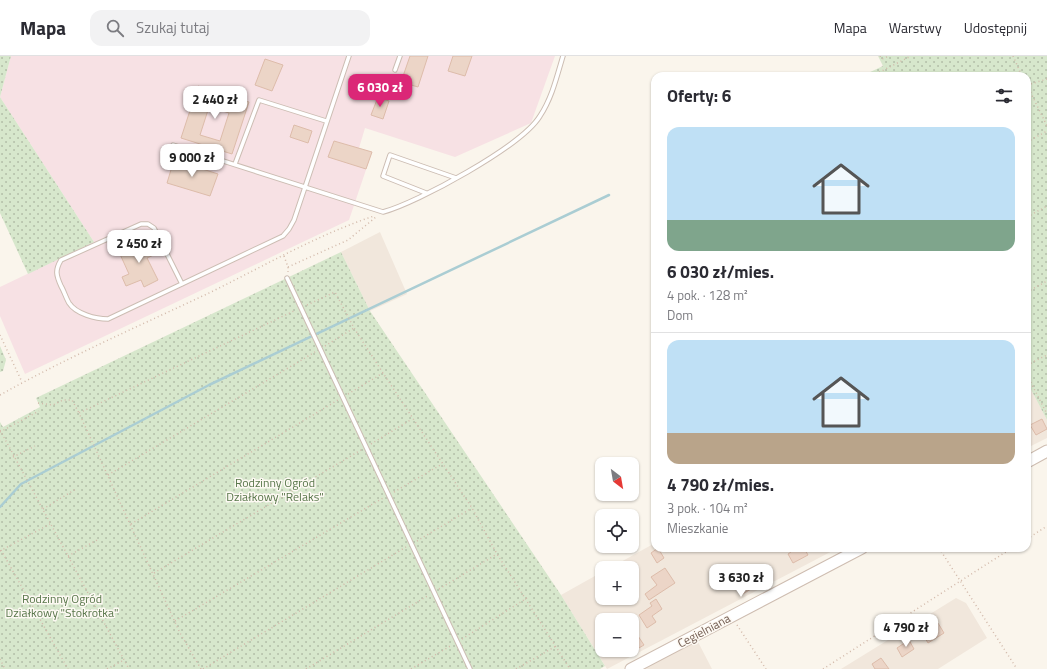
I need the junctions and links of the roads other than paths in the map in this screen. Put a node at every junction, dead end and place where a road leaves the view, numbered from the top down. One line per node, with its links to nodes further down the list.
1 (349, 56): 5 (lane)
2 (400, 56): 4 (lane)
3 (563, 56): 8 (lane)
4 (395, 70)
5 (326, 121): 7 (lane); 9 (lane)
6 (174, 145): 7 (lane)
7 (235, 164): 9 (lane)
8 (456, 178): 10 (lane); 10 (lane)
9 (305, 187): 10 (lane); 12 (lane)
10 (426, 193)
11 (287, 278): 16 (lane)
12 (182, 284): 12 (lane)
13 (1047, 451): 14 (street)
14 (1031, 460)
15 (854, 552): 17 (street, Cegielniana)
16 (470, 669)
17 (631, 669)

